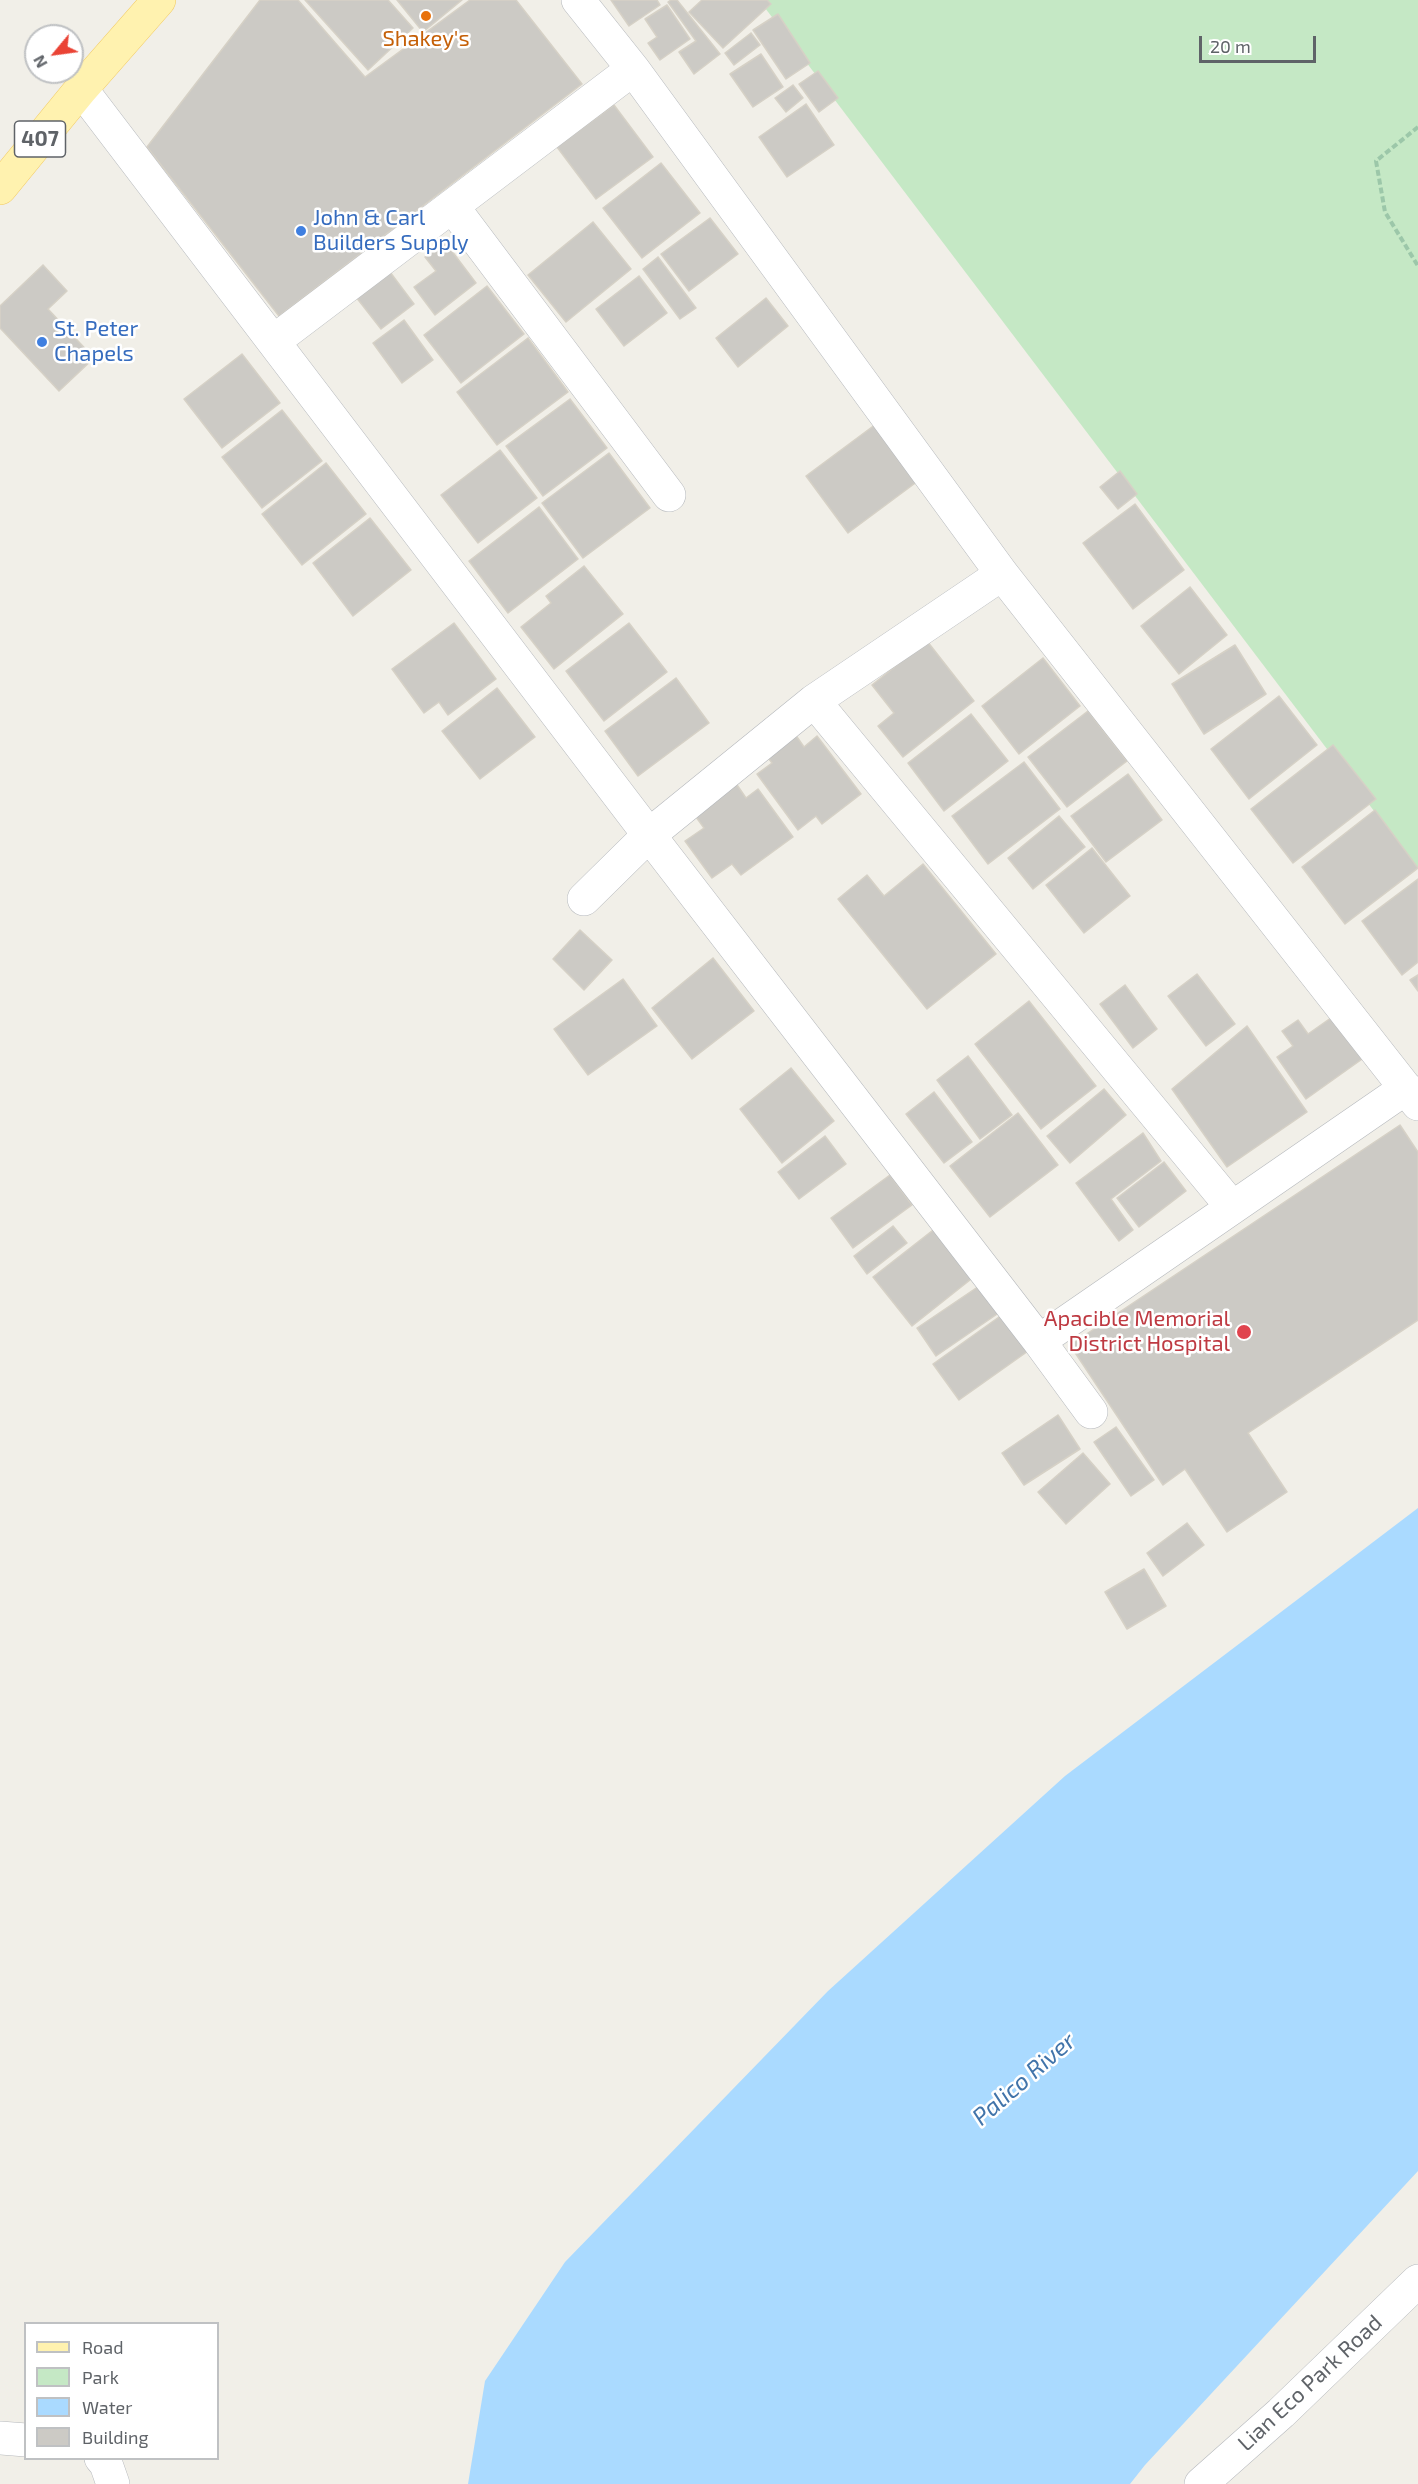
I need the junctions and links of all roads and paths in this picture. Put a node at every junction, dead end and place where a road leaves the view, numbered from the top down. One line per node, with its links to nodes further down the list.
1 (159, 0): 4 (main road, 407)
2 (578, 0): 3 (street)
3 (633, 69): 7 (street); 11 (street)
4 (81, 89): 6 (main road, 407); 9 (street)
5 (1418, 127): 8 (path)
6 (0, 188)
7 (452, 206): 9 (street); 10 (street)
8 (1418, 266)
9 (274, 341): 13 (street)
10 (669, 495)
11 (1002, 574): 12 (street); 15 (street)
12 (814, 701): 13 (street); 16 (street)
13 (649, 835): 14 (street); 17 (street)
14 (584, 899)
15 (1412, 1096): 16 (street)
16 (1232, 1208): 17 (street)
17 (1040, 1341): 18 (street)
18 (1091, 1412)
19 (1418, 2281): 24 (street, Lian Eco Park Road)
20 (0, 2438): 21 (street)
21 (24, 2440)
22 (103, 2460): 23 (street)
23 (113, 2484)
24 (1201, 2484)

